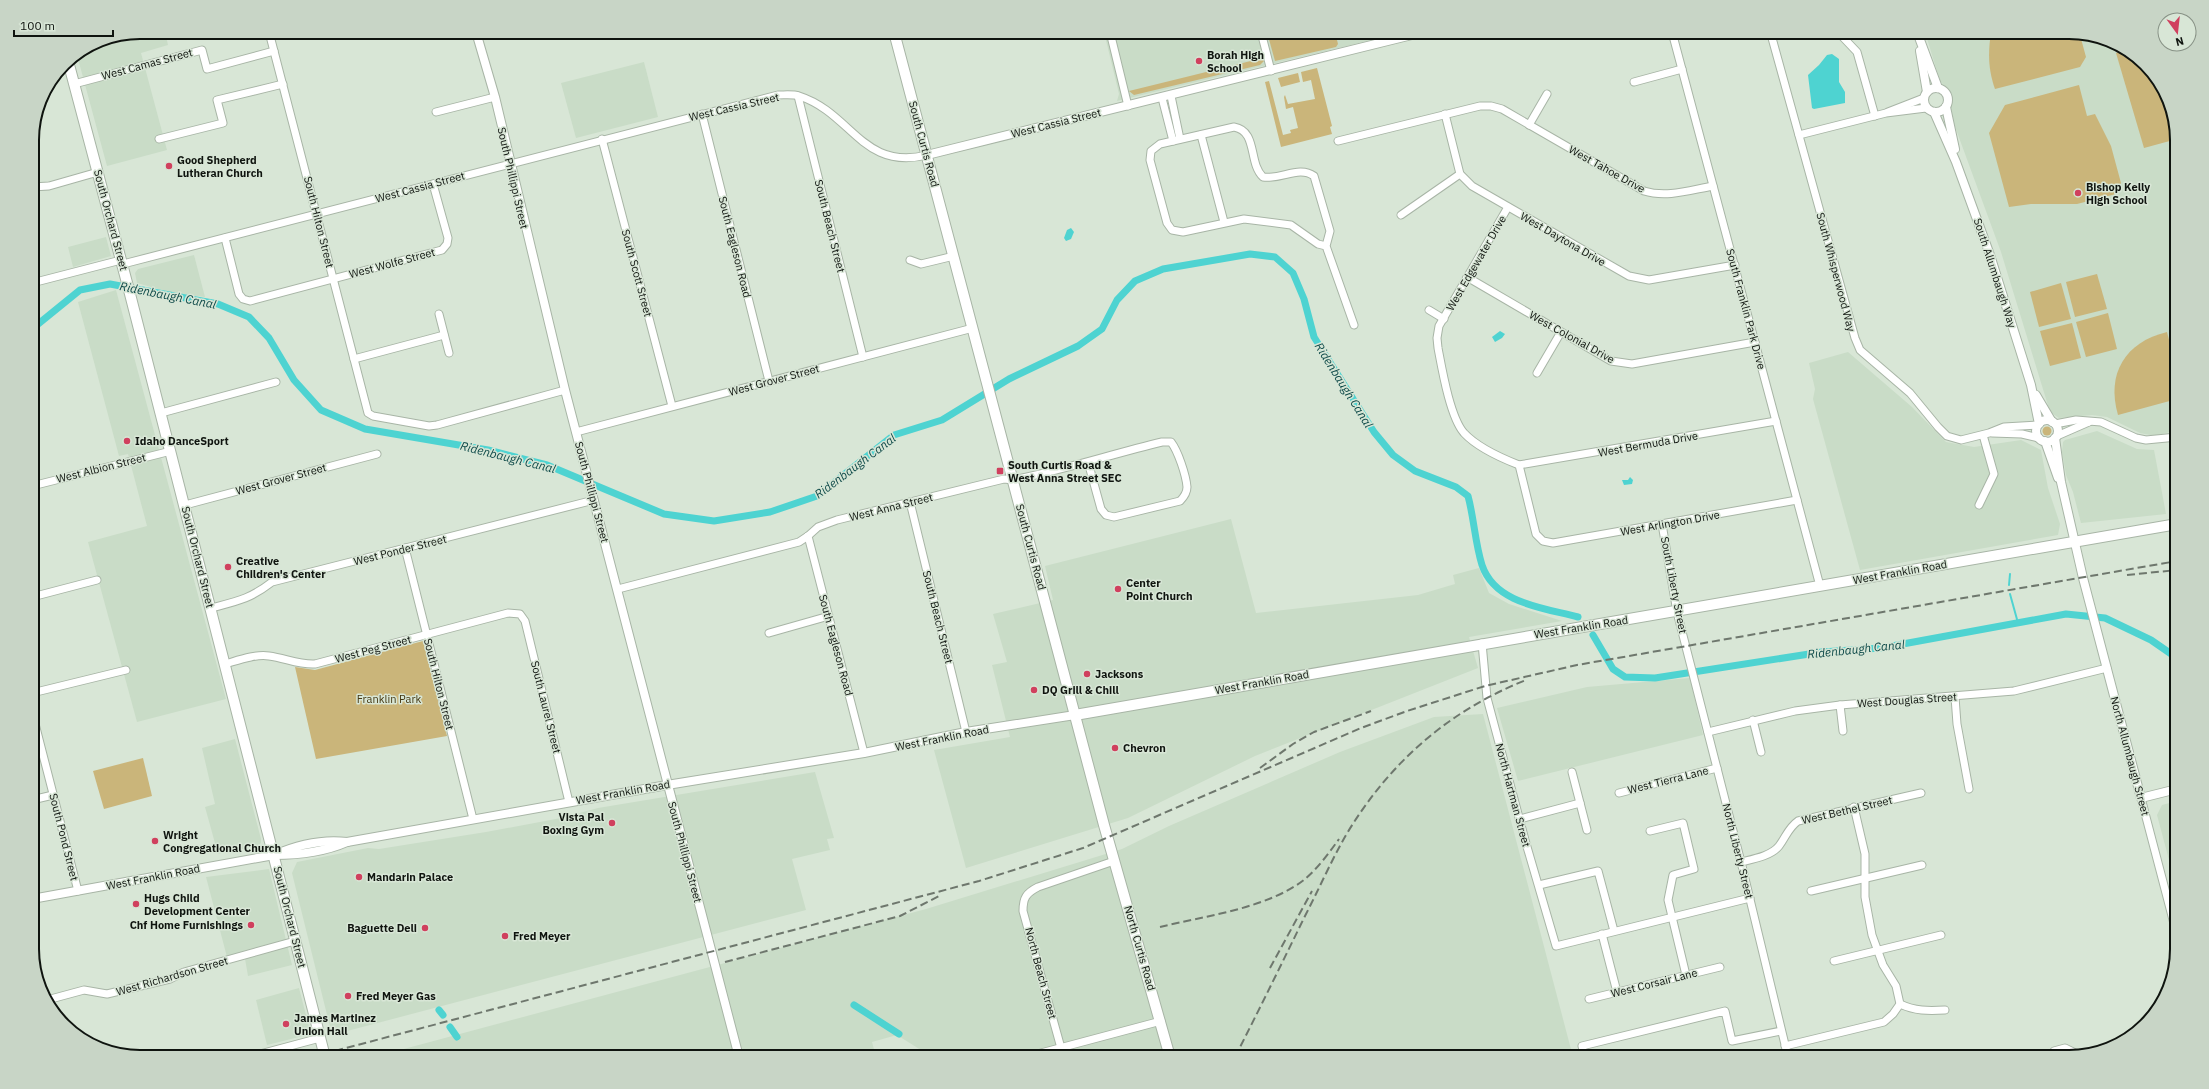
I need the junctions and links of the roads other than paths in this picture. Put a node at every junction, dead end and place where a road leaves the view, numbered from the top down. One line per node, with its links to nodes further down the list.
1 (271, 39): 11 (street, South Hilton Street)
2 (478, 39): 23 (street, South Phillippi Street)
3 (896, 39): 42 (main road, South Curtis Road)
4 (1112, 39): 25 (street)
5 (1263, 39): 14 (street)
6 (1395, 39): 14 (street, West Cassia Street)
7 (1674, 39): 13 (street, South Franklin Park Drive)
8 (1772, 39): 36 (street, South Whisperwood Way)
9 (1845, 39): 33 (street)
10 (1920, 41): 18 (street); 20 (street)
11 (274, 51): 16 (street, West Camas Street); 17 (street, South Hilton Street)
12 (70, 68): 16 (main road, South Orchard Street)
13 (1682, 69): 15 (street); 49 (street, South Franklin Park Drive)
14 (1271, 71): 22 (street, West Cassia Street)
15 (1634, 82)
16 (74, 84): 45 (main road, South Orchard Street)
17 (282, 84): 37 (street); 52 (street, South Hilton Street)
18 (1938, 88): 20 (street); 26 (street)
19 (1547, 94): 34 (street)
20 (1925, 95): 27 (street); 30 (street)
21 (798, 96): 31 (street, West Cassia Street); 42 (street, West Cassia Street); 72 (street, South Beach Street)
22 (1171, 96): 24 (street, West Cassia Street); 39 (street)
23 (494, 97): 28 (street); 44 (street, South Phillippi Street)
24 (1162, 98): 25 (street, West Cassia Street); 40 (street)
25 (1128, 106): 42 (street, West Cassia Street)
26 (1946, 107): 29 (street); 43 (street, South Allumbaugh Way)
27 (1926, 108): 29 (street); 30 (street)
28 (436, 112)
29 (1934, 112): 43 (street, South Allumbaugh Way)
30 (1886, 113): 33 (street)
31 (702, 114): 38 (street, West Cassia Street); 75 (street, South Eagleson Road)
32 (1445, 114): 34 (street, West Tahoe Drive); 41 (street, West Tahoe Drive); 46 (street)
33 (1875, 116): 36 (street)
34 (1529, 125): 49 (street, West Tahoe Drive)
35 (1201, 135): 39 (street); 53 (street); 55 (street)
36 (1799, 135): 86 (street, South Whisperwood Way)
37 (159, 139)
38 (602, 139): 44 (street, West Cassia Street); 79 (street, South Scott Street)
39 (1180, 139): 40 (street)
40 (1173, 141): 53 (street)
41 (1338, 141)
42 (927, 155): 56 (main road, South Curtis Road)
43 (1956, 162): 77 (street, South Allumbaugh Way)
44 (510, 163): 47 (street, West Cassia Street); 78 (street, South Phillippi Street)
45 (98, 172): 48 (street); 58 (main road, South Orchard Street)
46 (1460, 174): 50 (street, West Daytona Drive); 51 (street)
47 (434, 184): 52 (street, West Cassia Street); 61 (street, West Wolfe Street)
48 (39, 186)
49 (1714, 186): 59 (street, South Franklin Park Drive)
50 (1508, 207): 59 (street, West Daytona Drive); 60 (street, West Edgewater Drive)
51 (1401, 215)
52 (316, 216): 54 (street, West Cassia Street); 61 (street, South Hilton Street)
53 (1224, 222): 55 (street)
54 (225, 238): 58 (street, West Cassia Street); 61 (street, West Wolfe Street)
55 (1326, 246): 66 (street)
56 (954, 256): 57 (street); 67 (main road, South Curtis Road)
57 (910, 260)
58 (122, 262): 62 (street, West Cassia Street); 80 (main road, South Orchard Street)
59 (1735, 265): 70 (street, South Franklin Park Drive)
60 (1467, 277): 65 (street, West Edgewater Drive); 68 (street, West Colonial Drive)
61 (333, 279): 73 (street, South Hilton Street)
62 (39, 281)
63 (1429, 310): 65 (street, West Edgewater Drive)
64 (439, 314): 69 (street)
65 (1444, 318): 93 (street, West Edgewater Drive)
66 (1354, 326)
67 (973, 328): 72 (street, West Grover Street); 94 (main road, South Curtis Road)
68 (1561, 332): 70 (street, West Colonial Drive); 74 (street)
69 (444, 335): 71 (street); 73 (street)
70 (1755, 342): 81 (street, South Franklin Park Drive)
71 (449, 353)
72 (863, 356): 75 (street, West Grover Street)
73 (354, 359): 78 (street, South Hilton Street)
74 (1537, 373)
75 (769, 381): 79 (street, West Grover Street)
76 (276, 382): 80 (street)
77 (2032, 385): 83 (street, South Allumbaugh Way); 84 (street, South Allumbaugh Way)
78 (565, 390): 85 (street, South Phillippi Street)
79 (672, 406): 85 (street, West Grover Street)
80 (161, 413): 90 (main road, South Orchard Street)
81 (1776, 421): 93 (street, West Bermuda Drive); 98 (street, South Franklin Park Drive)
82 (2089, 422): 83 (street); 87 (street); 88 (street)
83 (2054, 423): 84 (street); 87 (street)
84 (2038, 425): 86 (street, South Whisperwood Way); 89 (street)
85 (576, 432): 97 (street, South Phillippi Street)
86 (1986, 434): 89 (street, South Whisperwood Way); 101 (street)
87 (2056, 437): 89 (street); 95 (street)
88 (2170, 438)
89 (2042, 440): 95 (street)
90 (171, 451): 96 (street, West Albion Street); 100 (main road, South Orchard Street)
91 (377, 454): 100 (street, West Grover Street)
92 (1088, 462): 92 (street, West Anna Street); 94 (street, West Anna Street)
93 (1519, 465): 102 (street, West Arlington Drive)
94 (1013, 480): 99 (street, West Anna Street); 125 (main road, South Curtis Road)
95 (2061, 482): 105 (street)
96 (39, 484)
97 (594, 500): 106 (street, West Ponder Street); 109 (street, South Phillippi Street)
98 (1797, 500): 102 (street, West Arlington Drive); 108 (street, South Franklin Park Drive)
99 (910, 502): 104 (street, West Anna Street); 128 (street, South Beach Street)
100 (185, 504): 111 (main road, South Orchard Street)
101 (1979, 505)
102 (1662, 524): 112 (street, South Liberty Street)
103 (2170, 525): 105 (main road, West Franklin Road)
104 (808, 536): 109 (street, West Anna Street); 114 (street, South Eagleson Road)
105 (2075, 540): 108 (main road, West Franklin Road); 120 (street, North Allumbaugh Street)
106 (405, 548): 111 (street, West Ponder Street); 116 (street, South Hilton Street)
107 (97, 580): 110 (street)
108 (1820, 586): 112 (main road, West Franklin Road)
109 (618, 589): 135 (street, South Phillippi Street)
110 (39, 595)
111 (211, 608): 119 (main road, South Orchard Street)
112 (1677, 612): 117 (main road, West Franklin Road); 118 (street, South Liberty Street)
113 (520, 614): 116 (street, West Peg Street); 143 (street, South Laurel Street)
114 (829, 616): 115 (street); 132 (street, South Eagleson Road)
115 (768, 633)
116 (427, 635): 119 (street, West Peg Street); 146 (street, South Hilton Street)
117 (1482, 643): 125 (main road, West Franklin Road); 147 (street, North Hartman Street)
118 (1686, 646): 129 (street, North Liberty Street)
119 (225, 664): 151 (main road, South Orchard Street)
120 (2107, 668): 123 (street, West Douglas Street); 142 (street, North Allumbaugh Street)
121 (126, 670): 122 (street)
122 (39, 691)
123 (1955, 697): 124 (street, West Douglas Street); 136 (street)
124 (1840, 705): 126 (street, West Douglas Street); 127 (street)
125 (1075, 714): 128 (street, West Franklin Road); 150 (main road, South Curtis Road)
126 (1753, 720): 129 (street, West Douglas Street); 131 (street)
127 (1843, 731)
128 (966, 732): 132 (street, West Franklin Road)
129 (1708, 732): 133 (street, North Liberty Street)
130 (39, 740): 140 (street, South Pond Street)
131 (1761, 752)
132 (864, 753): 135 (street, West Franklin Road)
133 (1717, 768): 138 (street, West Tierra Lane); 153 (street, North Liberty Street)
134 (1572, 772): 144 (street)
135 (667, 785): 143 (street, West Franklin Road); 183 (street, South Phillippi Street)
136 (1969, 789)
137 (2170, 791): 142 (street)
138 (1619, 793)
139 (1921, 793): 145 (street, West Bethel Street)
140 (53, 795): 141 (street); 157 (street, South Pond Street)
141 (39, 798)
142 (2141, 798): 161 (street, North Allumbaugh Street)
143 (569, 802): 146 (street, West Franklin Road)
144 (1580, 803): 147 (street); 148 (street)
145 (1854, 807): 153 (street, West Bethel Street); 155 (street)
146 (473, 819): 151 (street, West Franklin Road)
147 (1520, 819): 156 (street, North Hartman Street)
148 (1587, 830)
149 (1650, 832): 162 (street)
150 (1108, 838): 152 (main road, North Curtis Road)
151 (274, 855): 157 (street, West Franklin Road); 166 (main road, South Orchard Street)
152 (1114, 861): 176 (main road, North Curtis Road); 180 (street, North Beach Street)
153 (1741, 862): 160 (street, North Liberty Street)
154 (1922, 865): 155 (street)
155 (1865, 878): 158 (street); 167 (street)
156 (1539, 885): 163 (street); 164 (street, North Hartman Street)
157 (78, 891): 159 (street, West Franklin Road)
158 (1811, 891)
159 (39, 898)
160 (1750, 898): 162 (street); 177 (street, North Liberty Street)
161 (2170, 908)
162 (1671, 917): 163 (street); 170 (street)
163 (1614, 932): 164 (street)
164 (1602, 934): 171 (street)
165 (1941, 935): 167 (street)
166 (295, 941): 172 (street, West Richardson Street); 178 (main road, South Orchard Street)
167 (1877, 951): 168 (street); 174 (street)
168 (1834, 961)
169 (1720, 967): 170 (street, West Corsair Lane)
170 (1686, 975): 171 (street, West Corsair Lane)
171 (1617, 992): 173 (street, West Corsair Lane)
172 (52, 999)
173 (1589, 999)
174 (1900, 1004): 175 (street); 179 (street)
175 (1945, 1010)
176 (1161, 1021): 180 (street); 185 (main road, North Curtis Road)
177 (1781, 1031): 179 (street, North Liberty Street); 186 (street)
178 (320, 1038): 181 (street); 182 (main road, South Orchard Street)
179 (1785, 1046): 187 (street, North Liberty Street)
180 (1061, 1048): 184 (street)
181 (275, 1050)
182 (323, 1050)
183 (737, 1050)
184 (1053, 1050)
185 (1168, 1050)
186 (1583, 1050)
187 (1786, 1050)
188 (2060, 1050): 189 (street)
189 (2069, 1050)

